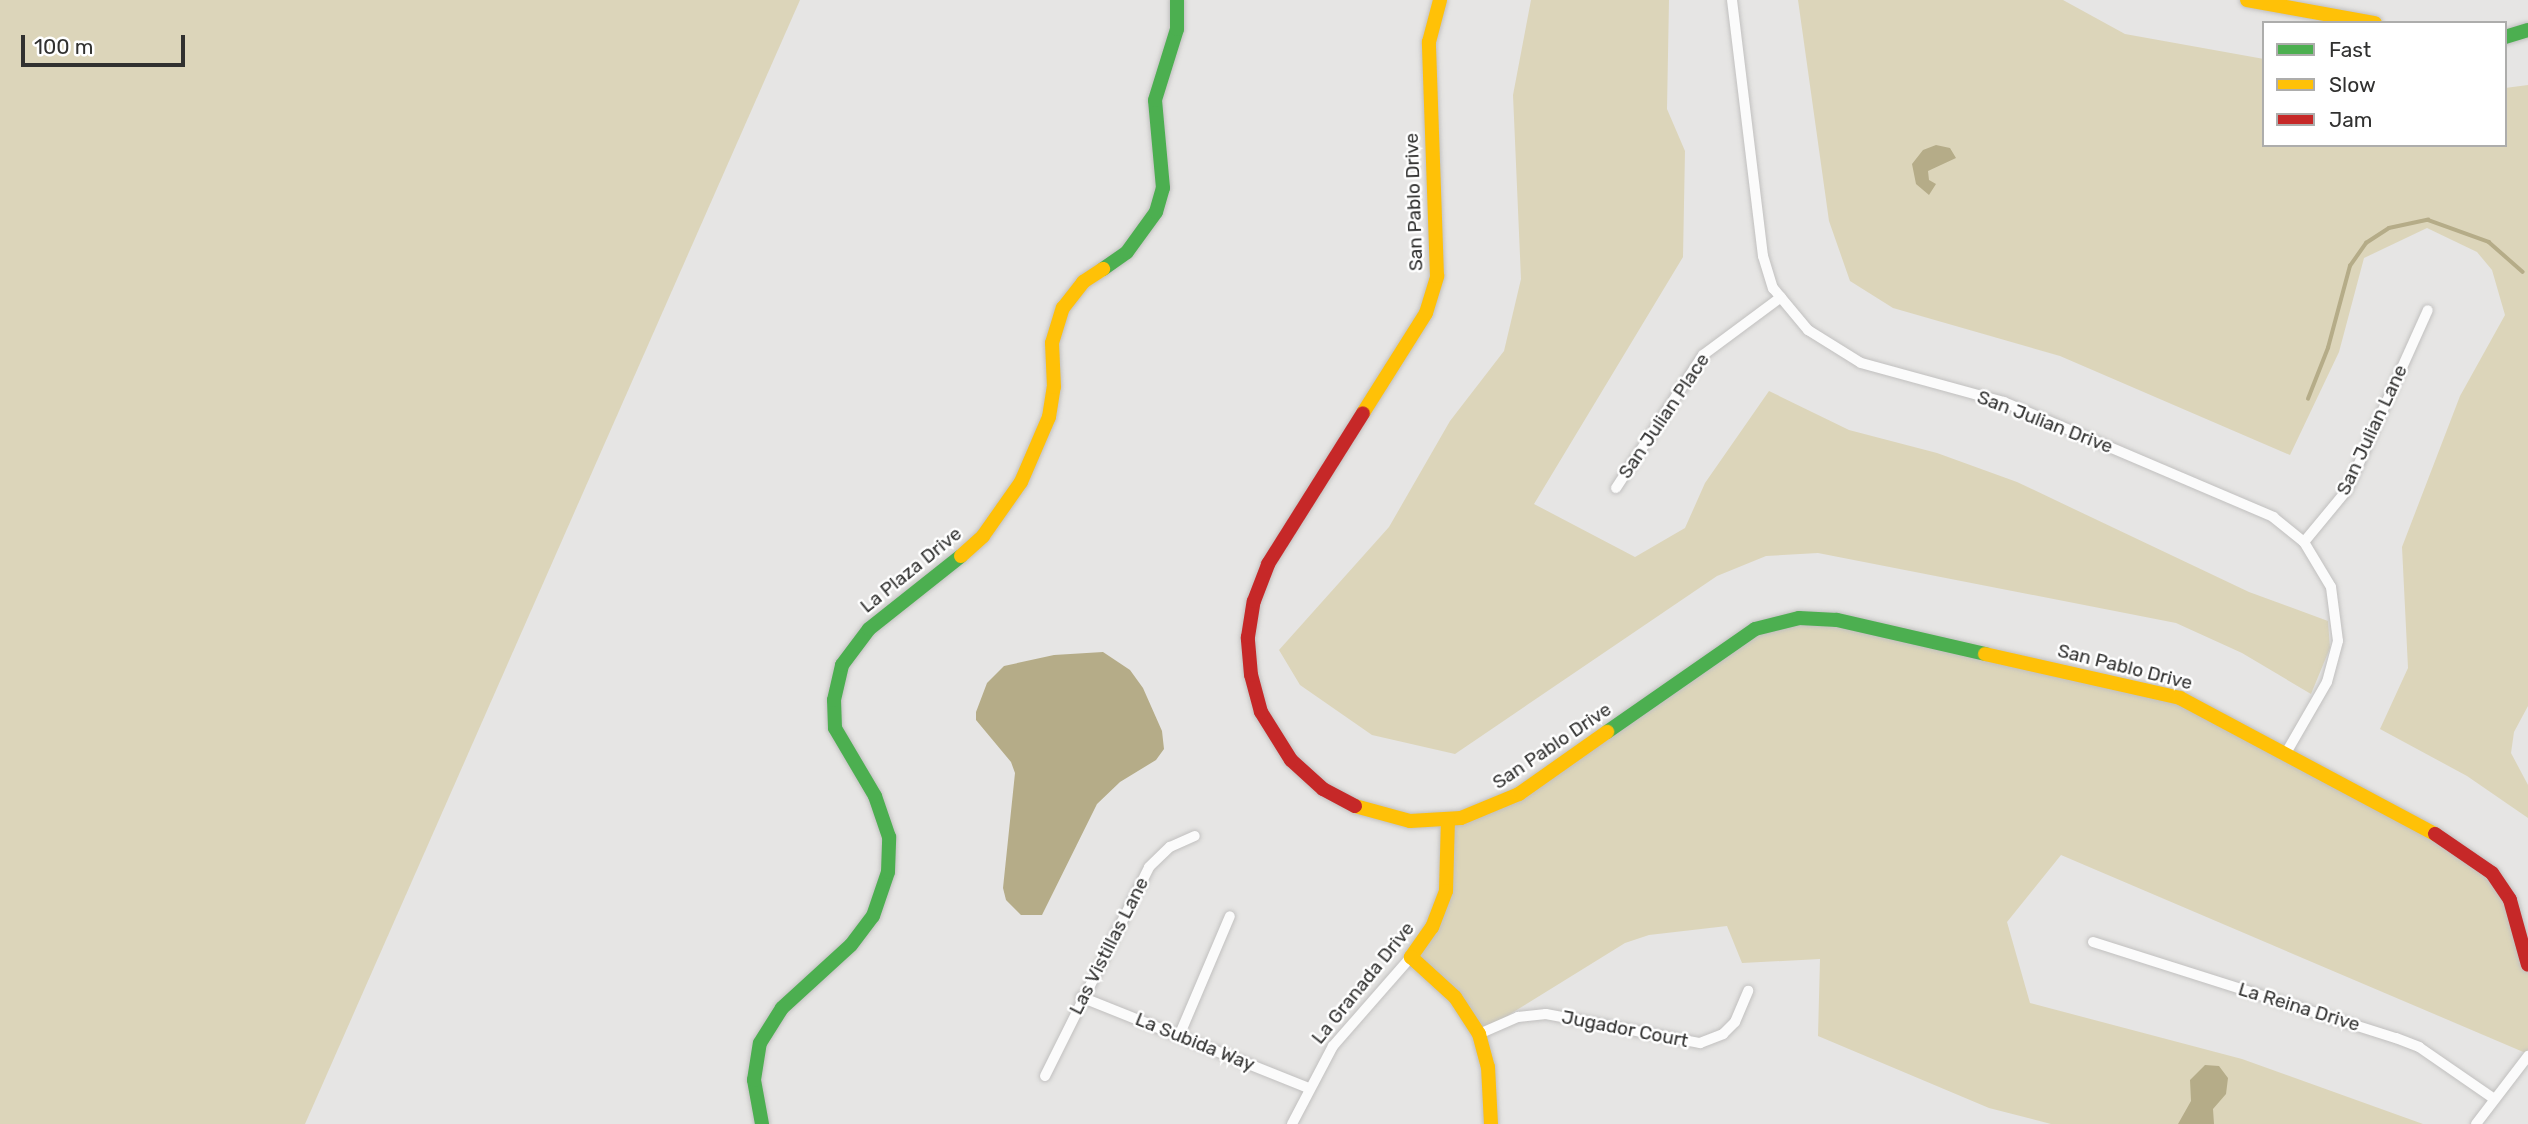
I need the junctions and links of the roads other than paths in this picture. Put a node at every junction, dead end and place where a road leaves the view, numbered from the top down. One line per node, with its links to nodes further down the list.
1 (1177, 0): 28 (street, La Plaza Drive)
2 (1440, 0): 14 (street, San Pablo Drive)
3 (1732, 0): 9 (street, San Julian Drive)
4 (2246, 0): 5 (street)
5 (2274, 3): 6 (street)
6 (2365, 21)
7 (2528, 30): 8 (street)
8 (2507, 36)
9 (1781, 297): 11 (street, San Julian Place); 12 (street, San Julian Drive)
10 (2428, 310): 12 (street, San Julian Lane)
11 (1616, 488)
12 (2304, 542): 13 (street, San Julian Drive)
13 (2286, 753): 14 (street, San Pablo Drive); 19 (street, San Pablo Drive)
14 (1448, 819): 18 (street, La Granada Drive)
15 (1195, 836): 21 (street, Las Vistillas Lane)
16 (1230, 916): 23 (street)
17 (2093, 942): 27 (street, La Reina Drive)
18 (1411, 957): 22 (street); 26 (street, La Granada Drive)
19 (2528, 965)
20 (1748, 991): 22 (street, Jugador Court)
21 (1081, 997): 23 (street, La Subida Way); 25 (street, Las Vistillas Lane)
22 (1479, 1034): 30 (street)
23 (1179, 1036): 26 (street, La Subida Way)
24 (2528, 1056): 27 (street)
25 (1045, 1076)
26 (1308, 1088): 29 (street, La Granada Drive)
27 (2493, 1098): 31 (street)
28 (762, 1124)
29 (1292, 1124)
30 (1491, 1124)
31 (2476, 1124)

